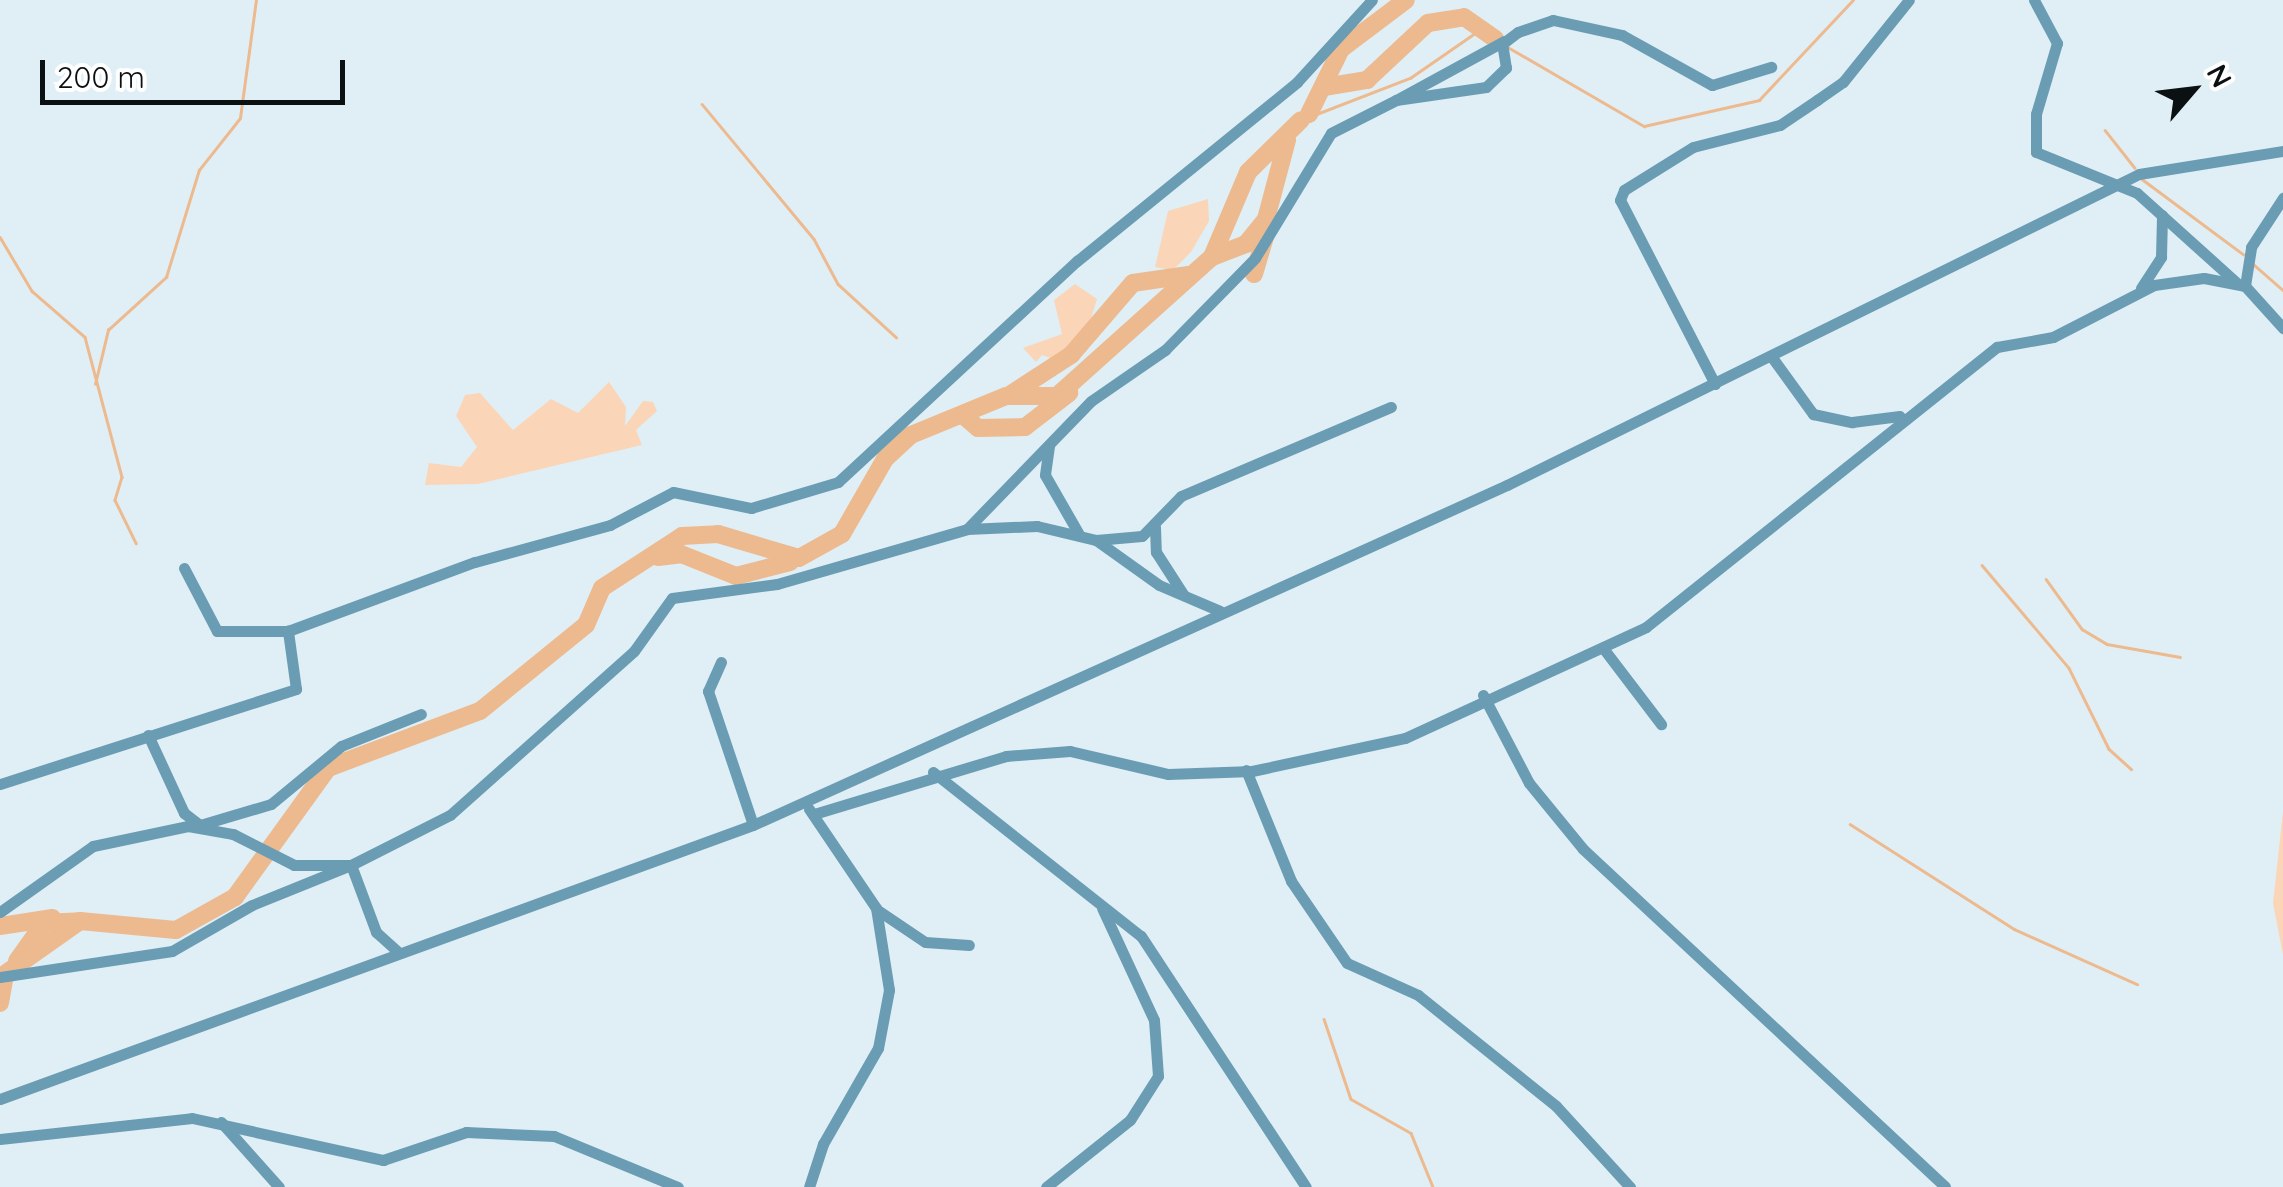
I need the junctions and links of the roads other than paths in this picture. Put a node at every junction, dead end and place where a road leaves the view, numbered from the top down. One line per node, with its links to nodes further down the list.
1 (1372, 0): 27 (street)
2 (1910, 0): 16 (street)
3 (2034, 0): 8 (street)
4 (1504, 41): 5 (street); 6 (street); 6 (street)
5 (1771, 67)
6 (1396, 100): 19 (street)
7 (2283, 150): 8 (street)
8 (2112, 187): 10 (street); 15 (street)
9 (2281, 201): 11 (street); 12 (street)
10 (2162, 214): 12 (street); 13 (street)
11 (2283, 218)
12 (2242, 285): 13 (street); 14 (street)
13 (2135, 295): 18 (street)
14 (2283, 328)
15 (1771, 356): 16 (street); 18 (street)
16 (1715, 384): 26 (street)
17 (1391, 407): 20 (street)
18 (1901, 415): 28 (street)
19 (1050, 442): 21 (street); 22 (street)
20 (1155, 527): 23 (street); 25 (street)
21 (967, 529): 22 (street); 41 (street)
22 (1080, 536): 23 (street)
23 (1096, 540): 25 (street)
24 (184, 568): 27 (street)
25 (1190, 602): 26 (street)
26 (1221, 611): 37 (street)
27 (288, 631): 33 (street)
28 (1603, 648): 30 (street); 32 (street)
29 (721, 662): 40 (street)
30 (1483, 695): 34 (street); 57 (street)
31 (421, 714): 39 (street)
32 (1661, 724)
33 (148, 736): 36 (street); 39 (street)
34 (1246, 770): 35 (street); 56 (street)
35 (933, 772): 38 (street); 42 (street)
36 (0, 784)
37 (802, 803): 38 (street); 40 (street)
38 (814, 814): 43 (street)
39 (200, 824): 41 (street); 44 (street)
40 (753, 824): 46 (street)
41 (351, 864): 46 (street); 47 (street)
42 (1098, 899): 54 (street); 55 (street)
43 (876, 908): 45 (street); 53 (street)
44 (0, 912)
45 (969, 945)
46 (397, 950): 48 (street)
47 (0, 977)
48 (0, 1099)
49 (221, 1122): 50 (street); 51 (street); 52 (street)
50 (0, 1139)
51 (279, 1187)
52 (678, 1187)
53 (809, 1187)
54 (1046, 1187)
55 (1306, 1187)
56 (1630, 1187)
57 (1945, 1187)

